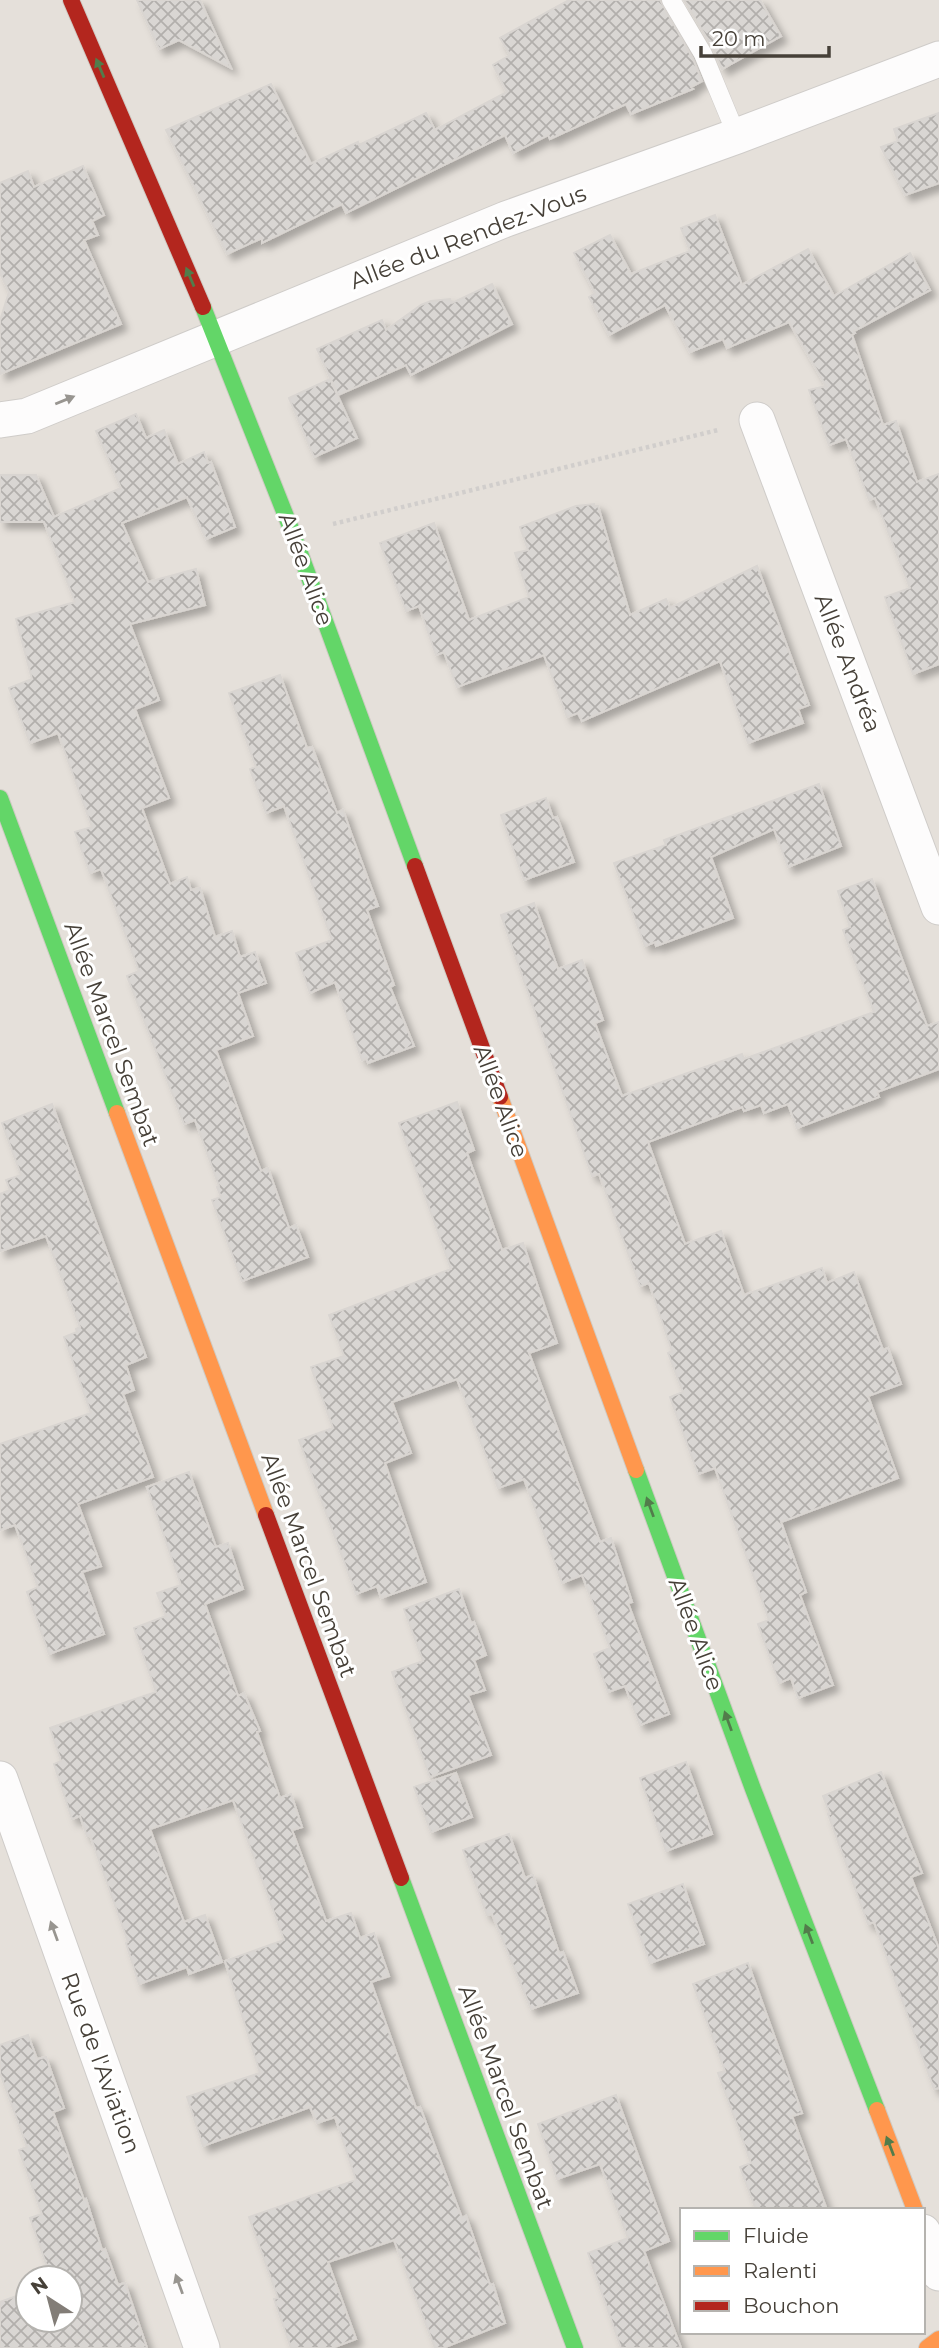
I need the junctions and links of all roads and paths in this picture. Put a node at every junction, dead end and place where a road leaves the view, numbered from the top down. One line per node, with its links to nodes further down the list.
1 (71, 0): 5 (street, Allée Alice, one-way to 1)
2 (671, 0): 4 (lane)
3 (939, 59): 4 (street, Allée du Rendez-Vous)
4 (737, 136): 5 (street, Allée du Rendez-Vous)
5 (217, 340): 6 (street, Allée du Rendez-Vous, one-way to 5); 8 (street, Allée Alice)
6 (0, 420)
7 (757, 420): 8 (path); 10 (street, Allée Andréa)
8 (293, 534): 12 (street, Allée Alice, one-way to 8)
9 (0, 798): 17 (street, Allée Marcel Sembat)
10 (939, 906)
11 (0, 1779): 16 (street, Rue de l'Aviation, one-way to 11)
12 (914, 2208)
13 (925, 2237): 14 (street)
14 (939, 2273)
15 (939, 2339): 18 (street)
16 (202, 2348)
17 (575, 2348)
18 (927, 2348)

